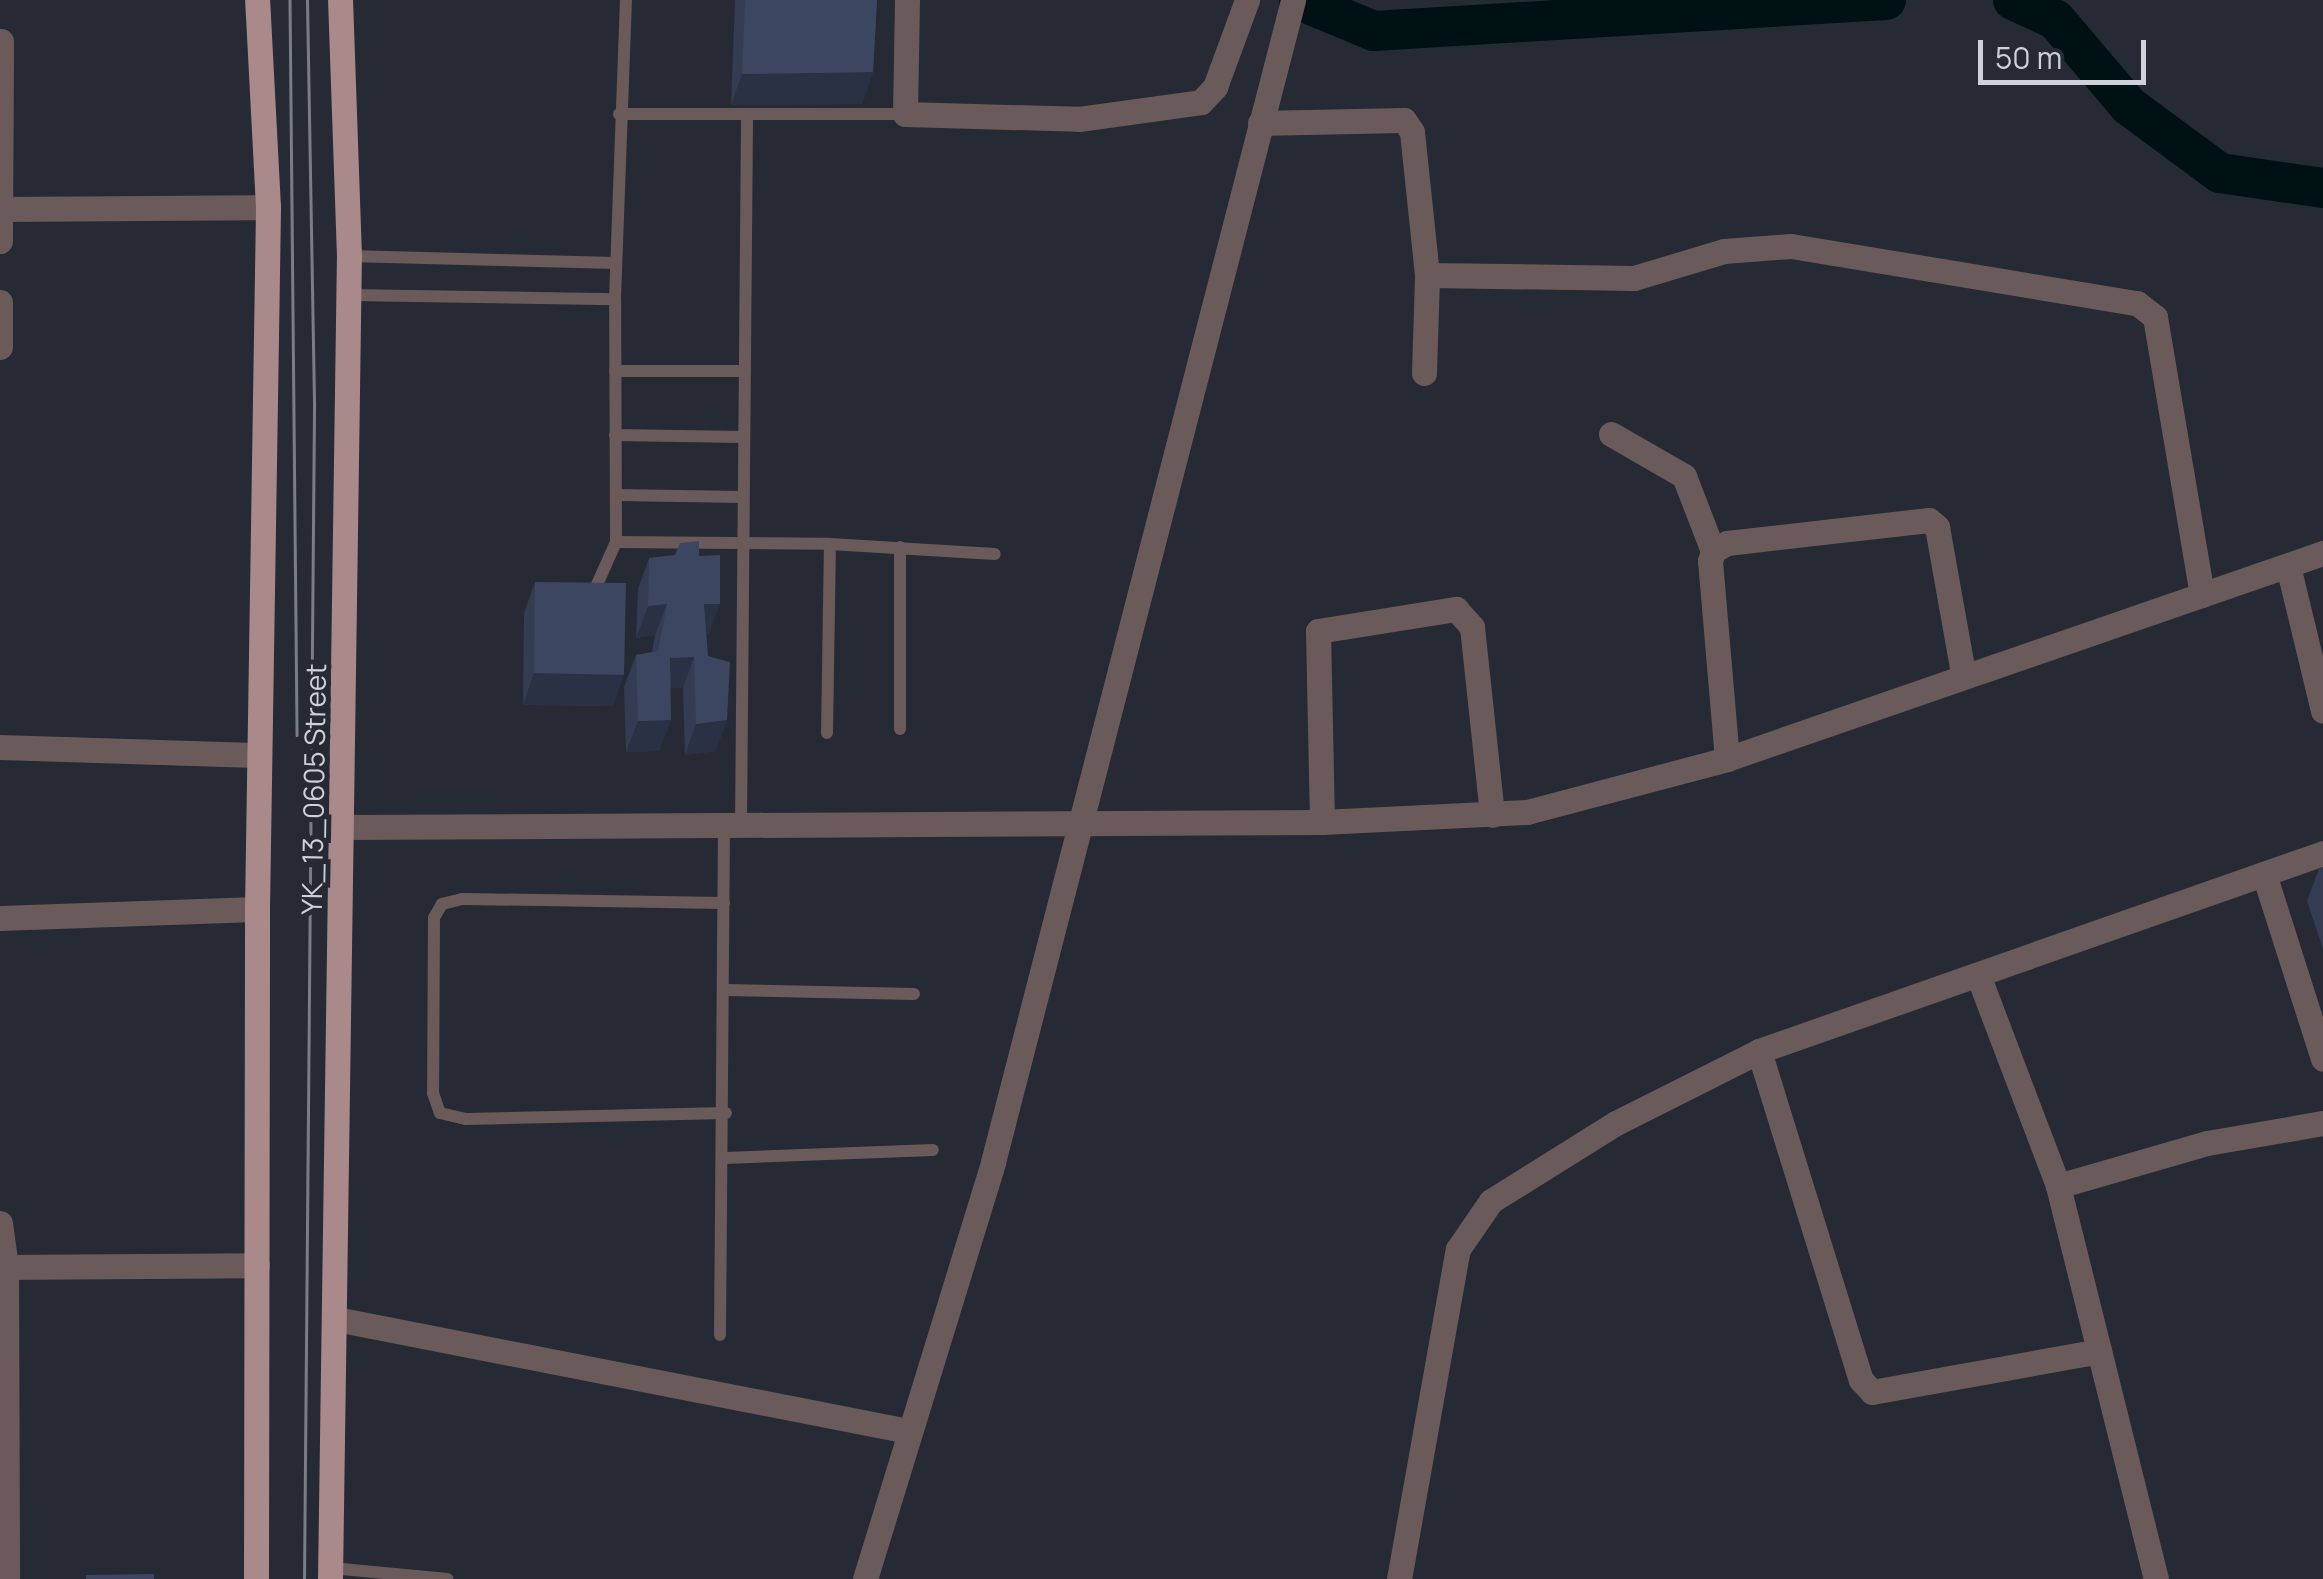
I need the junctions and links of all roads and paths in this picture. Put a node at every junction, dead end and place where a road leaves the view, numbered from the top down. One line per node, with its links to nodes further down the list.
1 (256, 0): 12 (main road, YK_13_0605 Street)
2 (340, 0): 15 (main road, YK_13_0605 Street)
3 (626, 0): 8 (lane)
4 (907, 0): 9 (street)
5 (1248, 0): 9 (street)
6 (1290, 11): 11 (street)
7 (1, 42): 13 (street)
8 (620, 114): 10 (lane); 16 (lane)
9 (905, 114): 10 (lane)
10 (747, 118): 23 (lane)
11 (1260, 123): 17 (street); 48 (street)
12 (268, 207): 13 (street); 45 (main road, YK_13_0605 Street)
13 (2, 209): 14 (street)
14 (0, 240)
15 (348, 256): 16 (lane); 18 (main road, YK_13_0605 Street)
16 (616, 263): 19 (lane)
17 (1426, 276): 24 (street); 39 (street)
18 (348, 295): 19 (lane); 51 (main road, YK_13_0605 Street)
19 (615, 299): 22 (lane)
20 (0, 302): 21 (street)
21 (0, 349)
22 (615, 370): 23 (lane); 26 (lane)
23 (746, 371): 27 (lane)
24 (1424, 373)
25 (1611, 434): 34 (street)
26 (614, 436): 27 (lane); 28 (lane)
27 (743, 437): 29 (lane)
28 (617, 496): 29 (lane); 30 (lane)
29 (742, 496): 31 (lane)
30 (616, 542): 31 (lane); 38 (lane)
31 (745, 544): 32 (lane); 50 (lane)
32 (830, 544): 33 (lane); 43 (lane)
33 (900, 547): 36 (lane); 42 (lane)
34 (1713, 551): 40 (street); 46 (street)
35 (2323, 553): 37 (street)
36 (995, 554)
37 (2288, 566): 39 (street); 41 (street)
38 (596, 589)
39 (2202, 595): 40 (street)
40 (1963, 673): 46 (street)
41 (2323, 711)
42 (900, 728)
43 (827, 733)
44 (0, 747): 45 (street)
45 (259, 755): 55 (main road, YK_13_0605 Street)
46 (1727, 760): 47 (street)
47 (1492, 815): 49 (street); 49 (street)
48 (1084, 822): 49 (street); 50 (street); 74 (street)
49 (1322, 822)
50 (733, 825): 51 (street); 54 (lane)
51 (343, 826): 70 (main road, YK_13_0605 Street)
52 (2323, 853): 53 (street)
53 (2264, 874): 57 (street); 61 (street)
54 (724, 903): 58 (lane); 62 (lane)
55 (257, 908): 56 (street); 68 (main road, YK_13_0605 Street)
56 (0, 918)
57 (1978, 975): 60 (street); 66 (street)
58 (725, 990): 59 (lane); 62 (lane)
59 (914, 994)
60 (1759, 1052): 72 (street); 80 (street)
61 (2323, 1059)
62 (726, 1114): 65 (lane)
63 (2323, 1122): 66 (street)
64 (933, 1150): 65 (lane)
65 (725, 1158): 71 (lane)
66 (2058, 1186): 72 (street)
67 (0, 1222): 69 (street)
68 (257, 1266): 69 (street); 77 (main road, YK_13_0605 Street)
69 (3, 1267): 73 (street)
70 (336, 1320): 74 (street); 75 (main road, YK_13_0605 Street)
71 (720, 1335)
72 (2099, 1350): 81 (street)
73 (4, 1409): 76 (street)
74 (908, 1430): 79 (street)
75 (330, 1573): 78 (lane)
76 (7, 1579)
77 (256, 1579)
78 (447, 1579)
79 (864, 1579)
80 (1400, 1579)
81 (2156, 1579)

